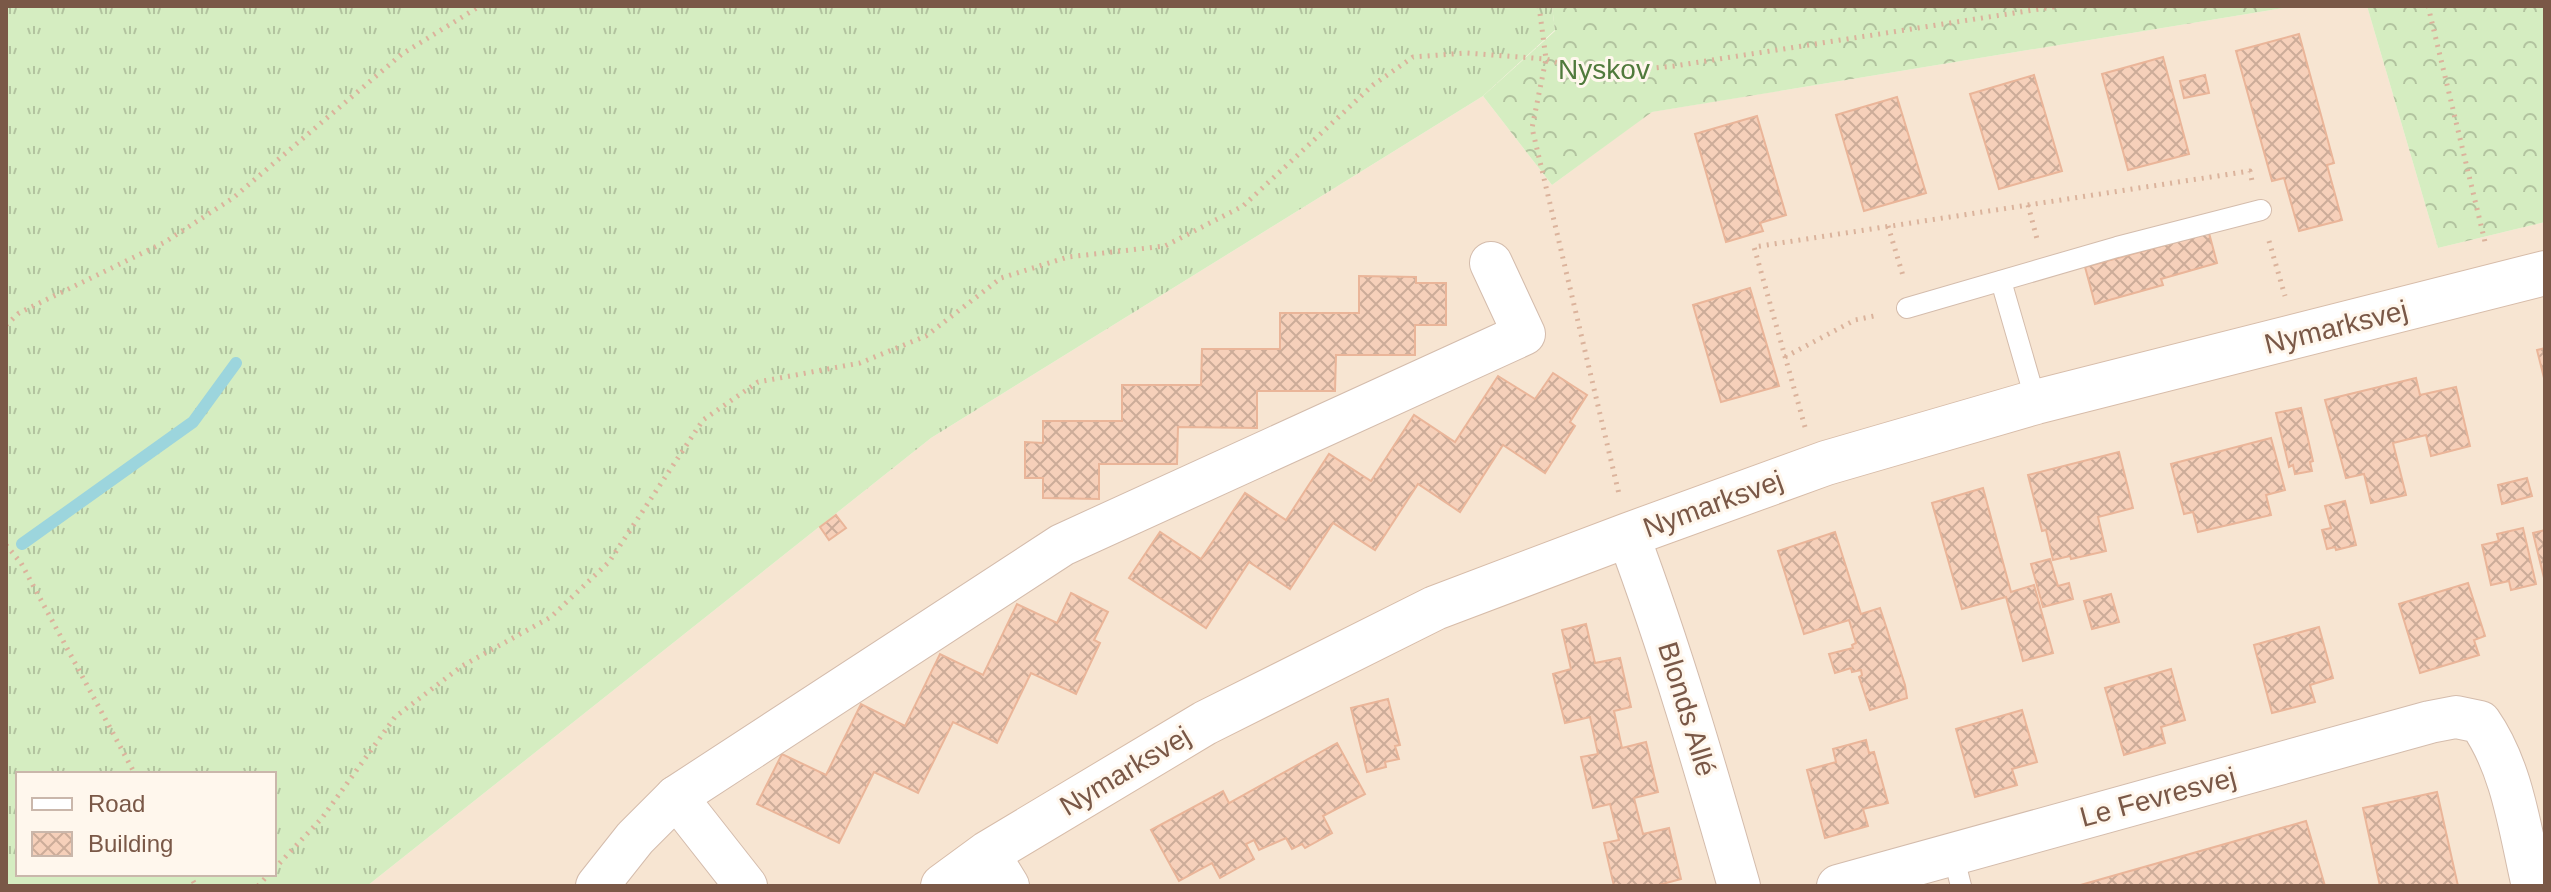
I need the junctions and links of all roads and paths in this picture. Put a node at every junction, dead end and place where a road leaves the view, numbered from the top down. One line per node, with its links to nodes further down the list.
1 (480, 6): 13 (path)
2 (1539, 6): 5 (path)
3 (2059, 6): 5 (path)
4 (2428, 6): 11 (path)
5 (1546, 59): 16 (path); 20 (path)
6 (2261, 210): 10 (lane)
7 (1888, 226): 12 (path)
8 (1491, 263): 19 (street)
9 (2545, 273): 11 (street, Nymarksvej)
10 (2001, 281): 12 (lane); 15 (lane)
11 (2496, 286): 15 (street, Nymarksvej)
12 (1909, 307): 14 (path)
13 (6, 325)
14 (1785, 357)
15 (2036, 402): 16 (street, Nymarksvej)
16 (1628, 535): 21 (street, Nymarksvej); 26 (street, Blonds Allé)
17 (6, 545): 18 (path)
18 (134, 772)
19 (676, 797): 23 (street); 24 (street)
20 (276, 867)
21 (998, 870): 25 (street, Nymarksvej)
22 (1957, 870): 27 (street, Le Fevresvej); 28 (street, Le Fevresvej)
23 (597, 886)
24 (746, 886)
25 (943, 886)
26 (1739, 886)
27 (1838, 886)
28 (2533, 886)

